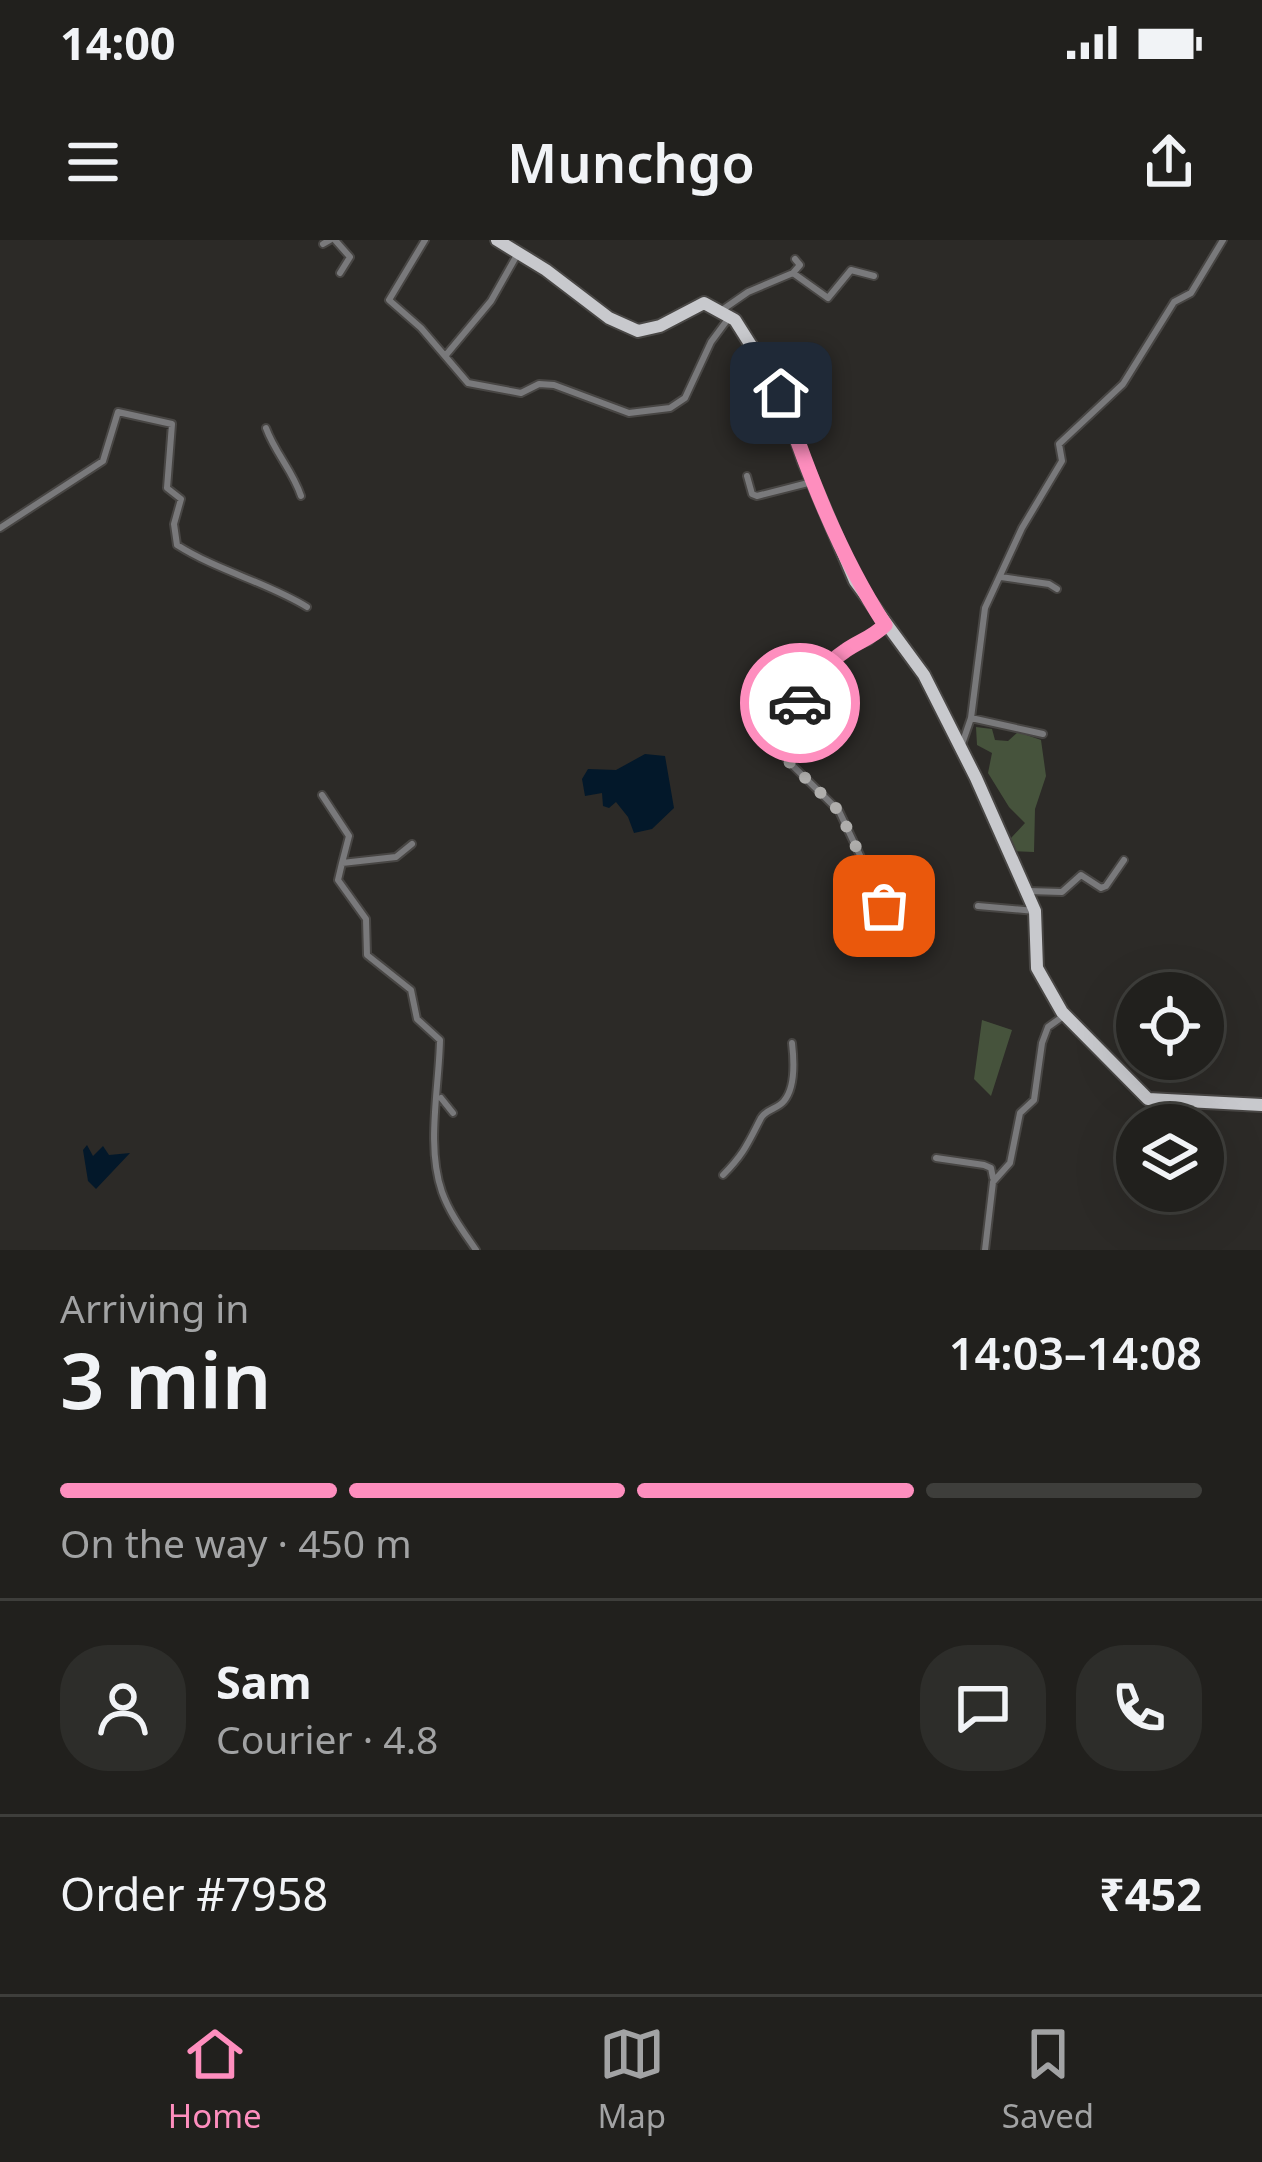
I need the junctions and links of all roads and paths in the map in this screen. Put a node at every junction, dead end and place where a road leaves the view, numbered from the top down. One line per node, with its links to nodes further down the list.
1 (425, 240): 11 (street)
2 (497, 240): 5 (main road)
3 (1223, 240): 17 (street)
4 (335, 242): 7 (street)
5 (518, 253): 10 (main road); 11 (street)
6 (795, 260): 8 (street)
7 (340, 273)
8 (793, 273): 9 (street); 10 (street)
9 (874, 276)
10 (726, 313): 11 (street); 14 (main road)
11 (446, 355)
12 (266, 428): 15 (street)
13 (747, 476): 14 (street)
14 (814, 481): 20 (main road)
15 (301, 496)
16 (0, 528): 19 (street)
17 (1001, 577): 18 (street); 21 (street)
18 (1057, 589)
19 (308, 607)
20 (885, 625): 23 (main road); 31 (street)
21 (971, 718): 22 (street); 23 (street)
22 (1043, 734)
23 (961, 748): 28 (main road)
24 (322, 795): 27 (street)
25 (412, 844): 27 (street)
26 (1124, 860): 28 (street)
27 (342, 863): 34 (street)
28 (1026, 891): 30 (main road)
29 (978, 906): 30 (street)
30 (1035, 911): 32 (main road)
31 (916, 938)
32 (1065, 1015): 35 (main road); 39 (street)
33 (792, 1043): 38 (street)
34 (439, 1095): 36 (street); 40 (street)
35 (1262, 1105)
36 (452, 1113)
37 (936, 1158): 39 (street)
38 (723, 1175)
39 (993, 1182): 41 (street)
40 (476, 1250)
41 (985, 1250)

